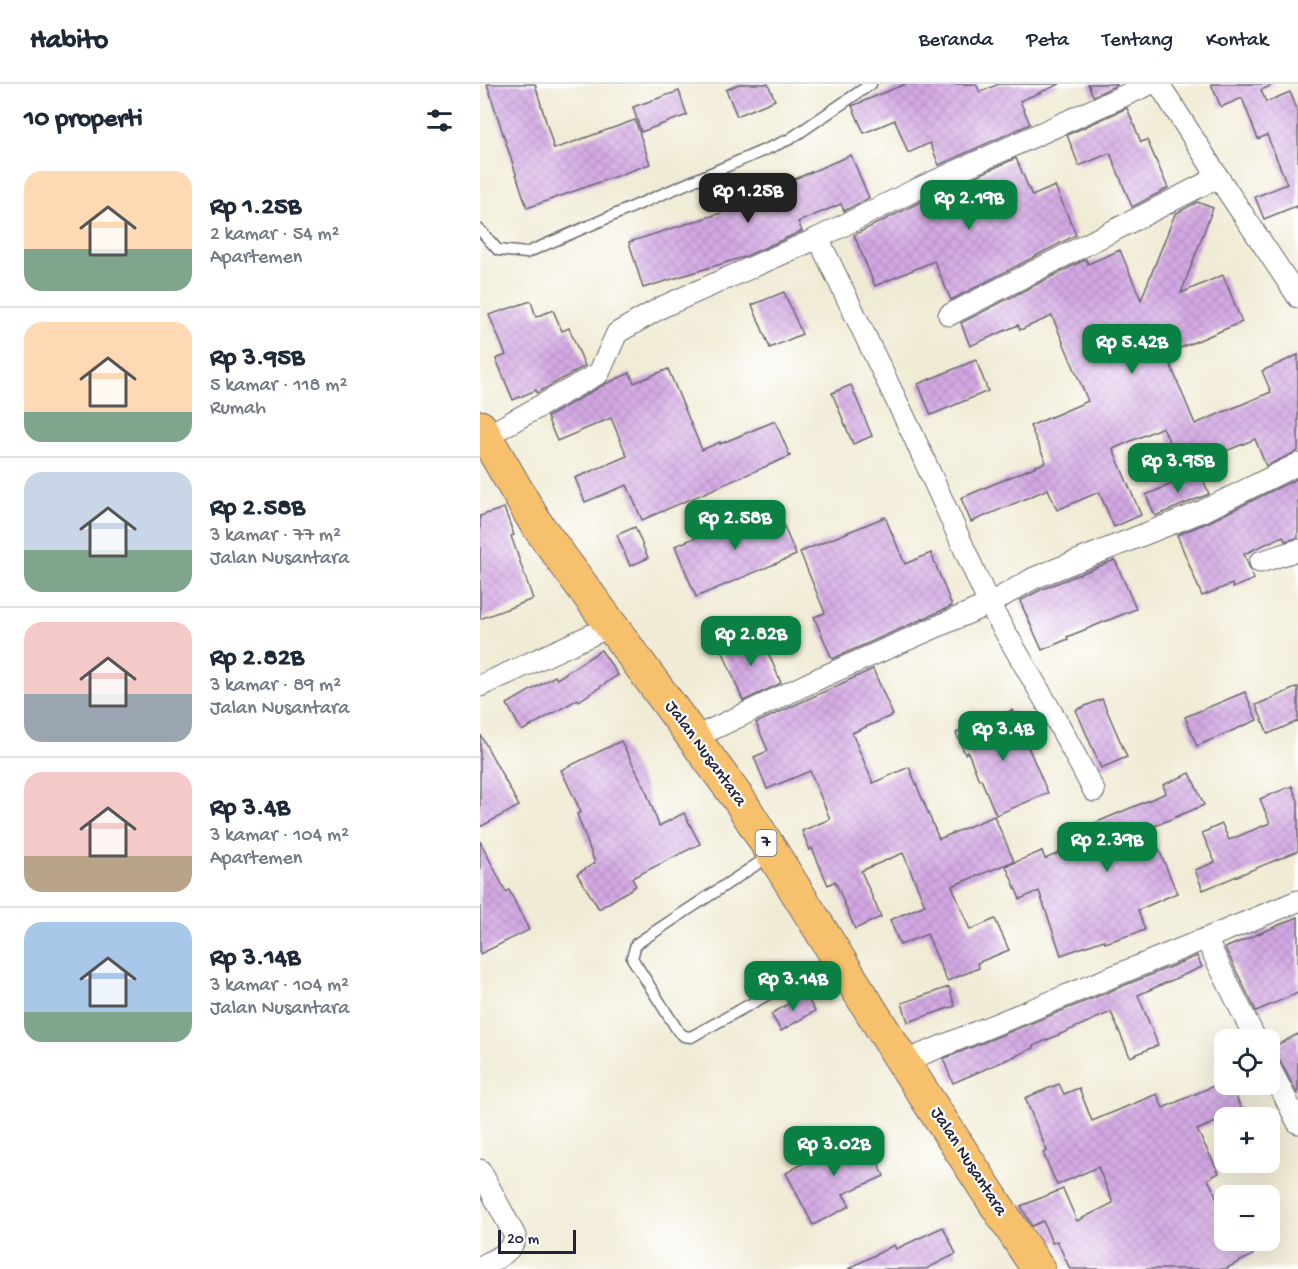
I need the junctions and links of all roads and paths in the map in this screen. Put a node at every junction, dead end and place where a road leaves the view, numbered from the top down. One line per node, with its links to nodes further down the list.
1 (872, 84): 5 (lane)
2 (1150, 84): 6 (street)
3 (1159, 84): 4 (street)
4 (1218, 177): 7 (street); 8 (street)
5 (480, 230)
6 (818, 238): 9 (street); 13 (street)
7 (1298, 297)
8 (949, 315)
9 (483, 432): 14 (highway, Jalan Nusantara / 7)
10 (1298, 464): 13 (street)
11 (1298, 550): 12 (street)
12 (1260, 562)
13 (989, 604): 16 (street); 17 (street)
14 (611, 626): 15 (street); 16 (highway, Jalan Nusantara / 7)
15 (480, 686)
16 (694, 738): 18 (highway, Jalan Nusantara / 7)
17 (1094, 791)
18 (773, 854): 21 (highway, Jalan Nusantara / 7); 21 (lane)
19 (1298, 901): 20 (street)
20 (1206, 939): 22 (street); 23 (street)
21 (836, 956): 23 (highway, Jalan Nusantara / 7)
22 (1251, 1029)
23 (903, 1062): 28 (highway, Jalan Nusantara / 7)
24 (1280, 1087): 25 (street)
25 (1298, 1124)
26 (480, 1170): 27 (street)
27 (480, 1267)
28 (1038, 1269)

